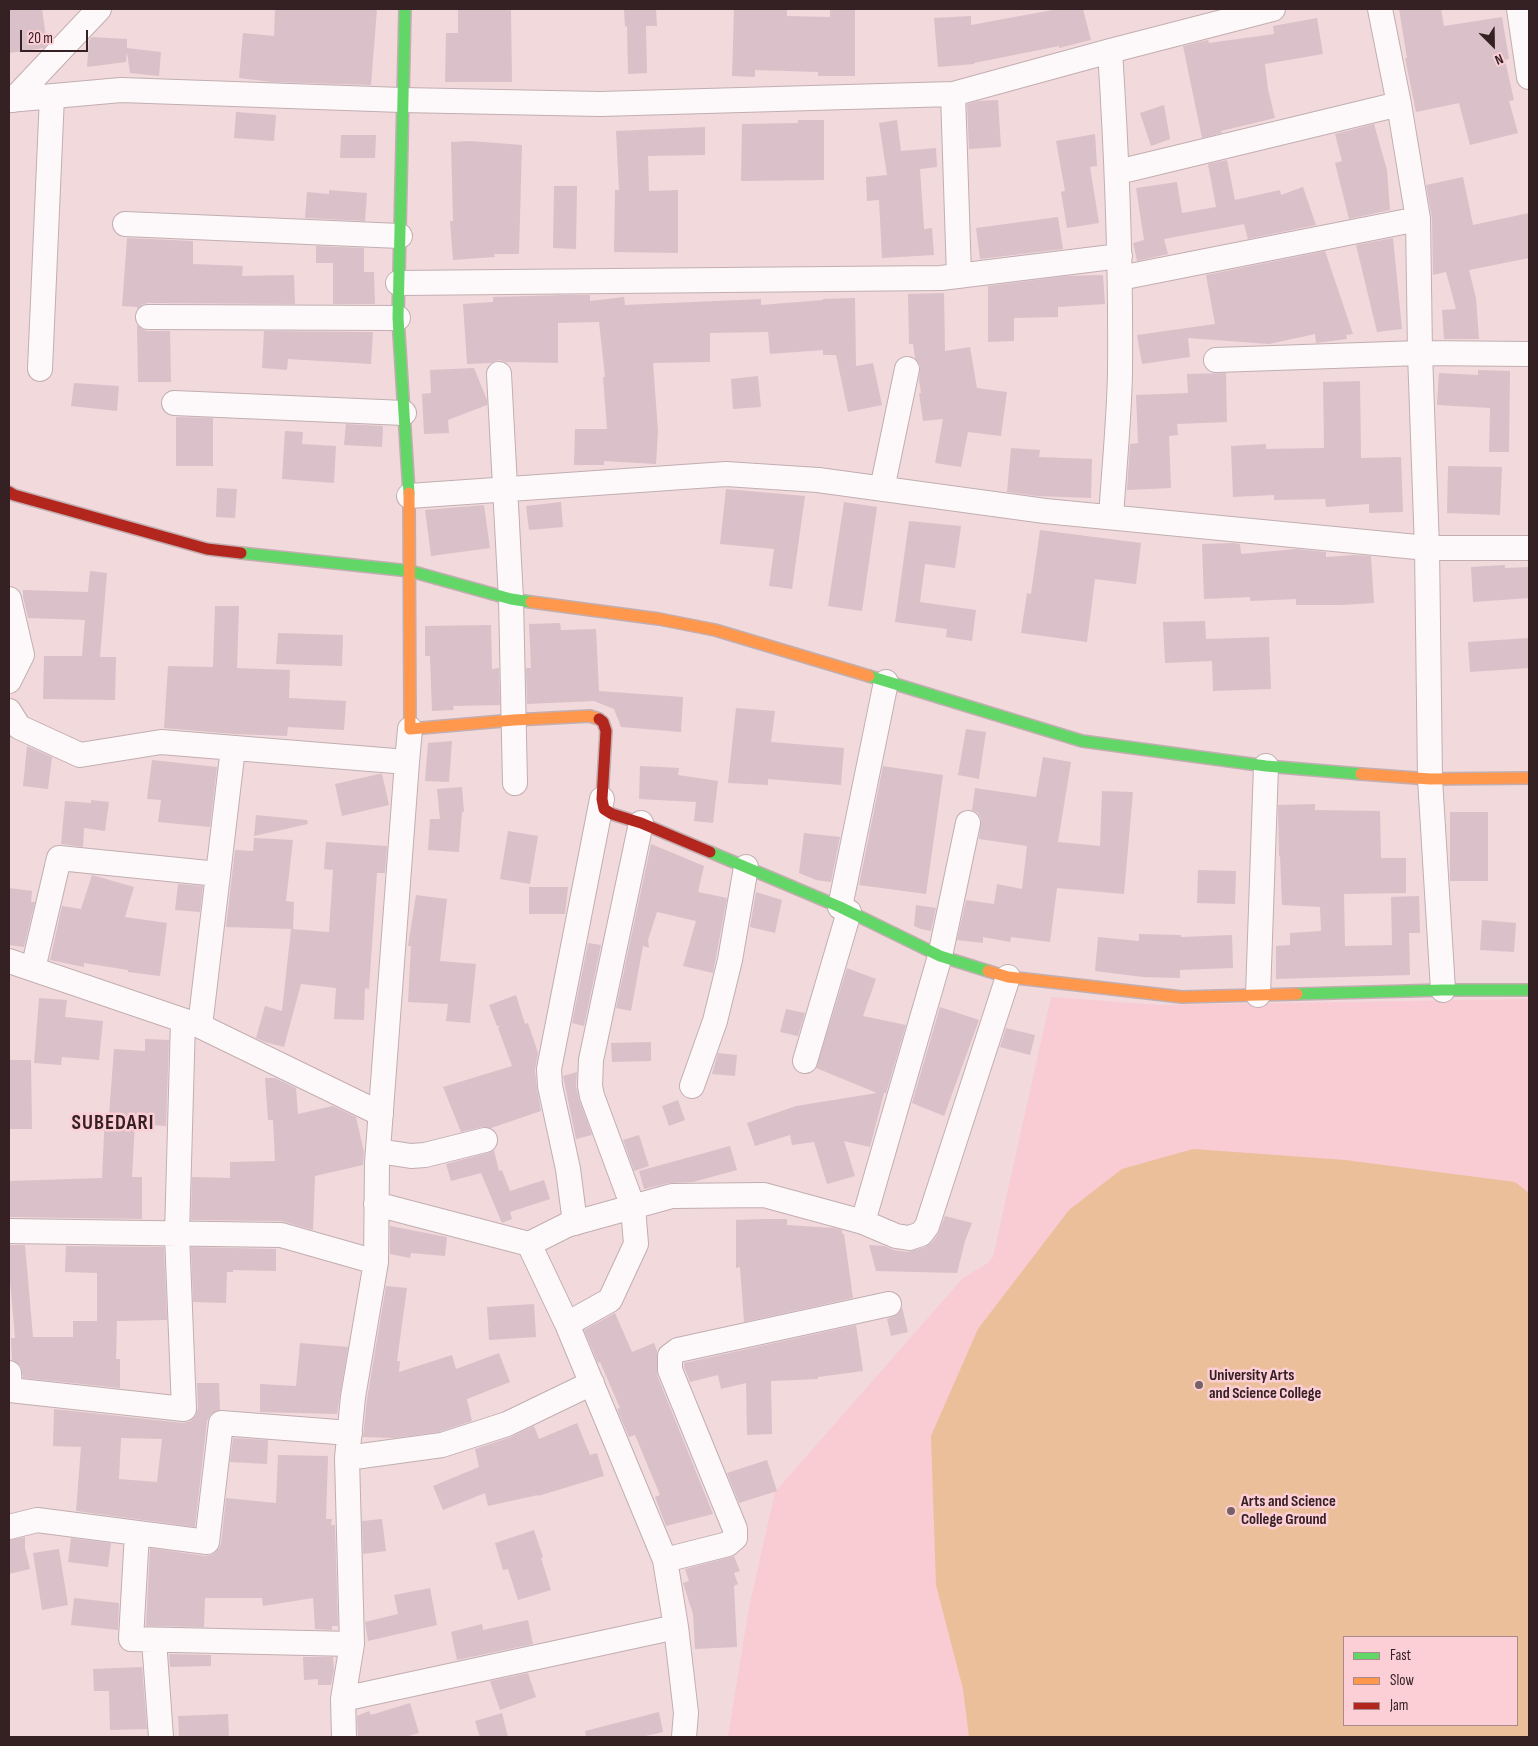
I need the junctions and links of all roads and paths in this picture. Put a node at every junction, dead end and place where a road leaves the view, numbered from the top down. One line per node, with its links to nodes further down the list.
1 (99, 9): 10 (street)
2 (405, 9): 11 (street)
3 (1273, 9): 6 (street)
4 (1380, 9): 12 (street)
5 (1519, 9): 7 (street)
6 (1110, 51): 8 (street); 13 (street)
7 (1529, 77)
8 (953, 94): 11 (street); 18 (street)
9 (52, 96): 10 (street); 11 (street); 25 (street)
10 (11, 100)
11 (402, 100): 16 (street)
12 (1399, 104): 13 (street); 14 (street)
13 (1118, 172): 17 (street)
14 (1418, 219): 17 (street); 22 (street)
15 (125, 224): 16 (street)
16 (400, 236): 19 (street)
17 (1120, 267): 18 (street); 34 (street)
18 (958, 276): 19 (street)
19 (398, 283): 21 (street)
20 (148, 317): 21 (street)
21 (398, 318): 29 (street)
22 (1420, 353): 23 (street); 24 (street); 35 (street)
23 (1529, 354)
24 (1216, 360)
25 (40, 369)
26 (906, 369): 31 (street)
27 (499, 374): 30 (street)
28 (174, 403): 29 (street)
29 (404, 414): 33 (street)
30 (506, 489): 31 (street); 33 (street); 39 (street)
31 (882, 489): 34 (street)
32 (9, 492): 37 (street)
33 (409, 496): 37 (street)
34 (1111, 518): 35 (street)
35 (1427, 548): 36 (street); 49 (street)
36 (1529, 548)
37 (410, 572): 39 (street); 44 (street)
38 (9, 599): 40 (street)
39 (512, 599): 41 (street); 43 (street)
40 (9, 681)
41 (886, 682): 47 (street); 56 (street)
42 (9, 711): 45 (street)
43 (514, 720): 44 (street); 50 (street); 51 (street)
44 (410, 729): 46 (street)
45 (233, 748): 46 (street); 55 (street)
46 (407, 762): 67 (street)
47 (1266, 766): 49 (street); 63 (street)
48 (1529, 778): 49 (street)
49 (1430, 779): 61 (street)
50 (516, 783)
51 (602, 798): 52 (street); 72 (street)
52 (641, 823): 54 (street); 71 (street)
53 (968, 823): 57 (street)
54 (746, 867): 56 (street); 66 (street)
55 (218, 874): 59 (street); 64 (street)
56 (845, 910): 57 (street); 65 (street)
57 (940, 956): 60 (street); 73 (street)
58 (9, 961): 59 (street)
59 (33, 969): 64 (street)
60 (1008, 977): 63 (street); 73 (street)
61 (1443, 990): 62 (street); 63 (street)
62 (1529, 990)
63 (1258, 995)
64 (192, 1024): 67 (street); 75 (street)
65 (805, 1061)
66 (692, 1086)
67 (381, 1114): 69 (street)
68 (485, 1140): 69 (street)
69 (378, 1151): 70 (street)
70 (376, 1204): 76 (street); 77 (street)
71 (633, 1207): 72 (street); 73 (street); 79 (street)
72 (575, 1222): 76 (street)
73 (863, 1222)
74 (9, 1231): 75 (street)
75 (177, 1234): 77 (street); 81 (street)
76 (528, 1244): 79 (street)
77 (376, 1262): 82 (street)
78 (889, 1304): 86 (street)
79 (567, 1324): 80 (street)
80 (592, 1383): 83 (street); 86 (street)
81 (9, 1385)
82 (350, 1433): 83 (street); 85 (street)
83 (347, 1458): 89 (street)
84 (9, 1527): 85 (street)
85 (137, 1533): 88 (street)
86 (665, 1560): 87 (street)
87 (676, 1627): 90 (street); 93 (street)
88 (154, 1640): 89 (street); 91 (street)
89 (352, 1644): 90 (street)
90 (343, 1699): 92 (street)
91 (161, 1737)
92 (344, 1737)
93 (684, 1737)

